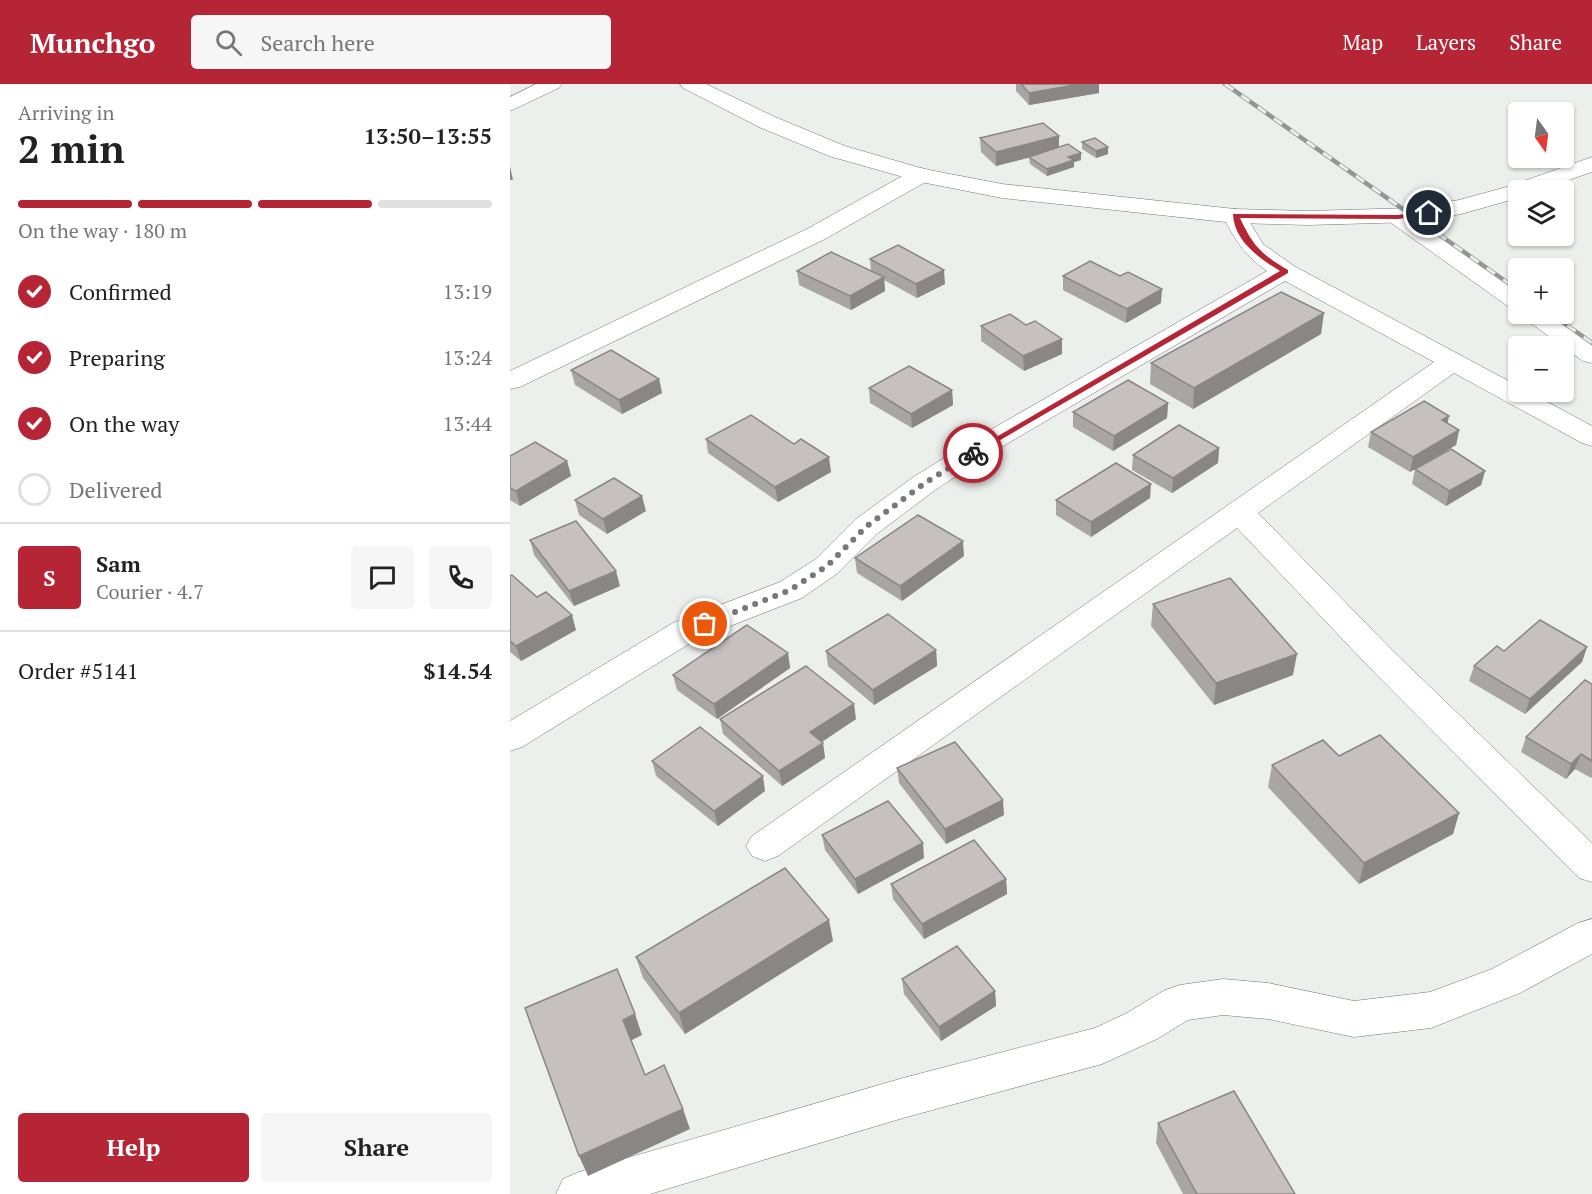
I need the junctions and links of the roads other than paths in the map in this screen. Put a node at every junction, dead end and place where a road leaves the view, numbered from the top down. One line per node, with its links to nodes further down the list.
1 (552, 84): 3 (street)
2 (690, 84): 5 (street)
3 (510, 105)
4 (1592, 164): 6 (street)
5 (921, 175): 8 (street); 15 (street)
6 (1548, 180)
7 (1508, 194): 9 (street)
8 (1236, 216): 9 (street); 10 (street)
9 (1398, 217): 11 (street)
10 (1285, 271): 14 (street); 18 (street)
11 (1508, 295)
12 (1548, 324): 13 (street)
13 (1592, 355)
14 (1453, 362): 16 (street); 17 (street)
15 (510, 381)
16 (1592, 437)
17 (1239, 512): 19 (street); 20 (street)
18 (510, 738)
19 (765, 846)
20 (1592, 867)
21 (1592, 935): 22 (street)
22 (579, 1194)

